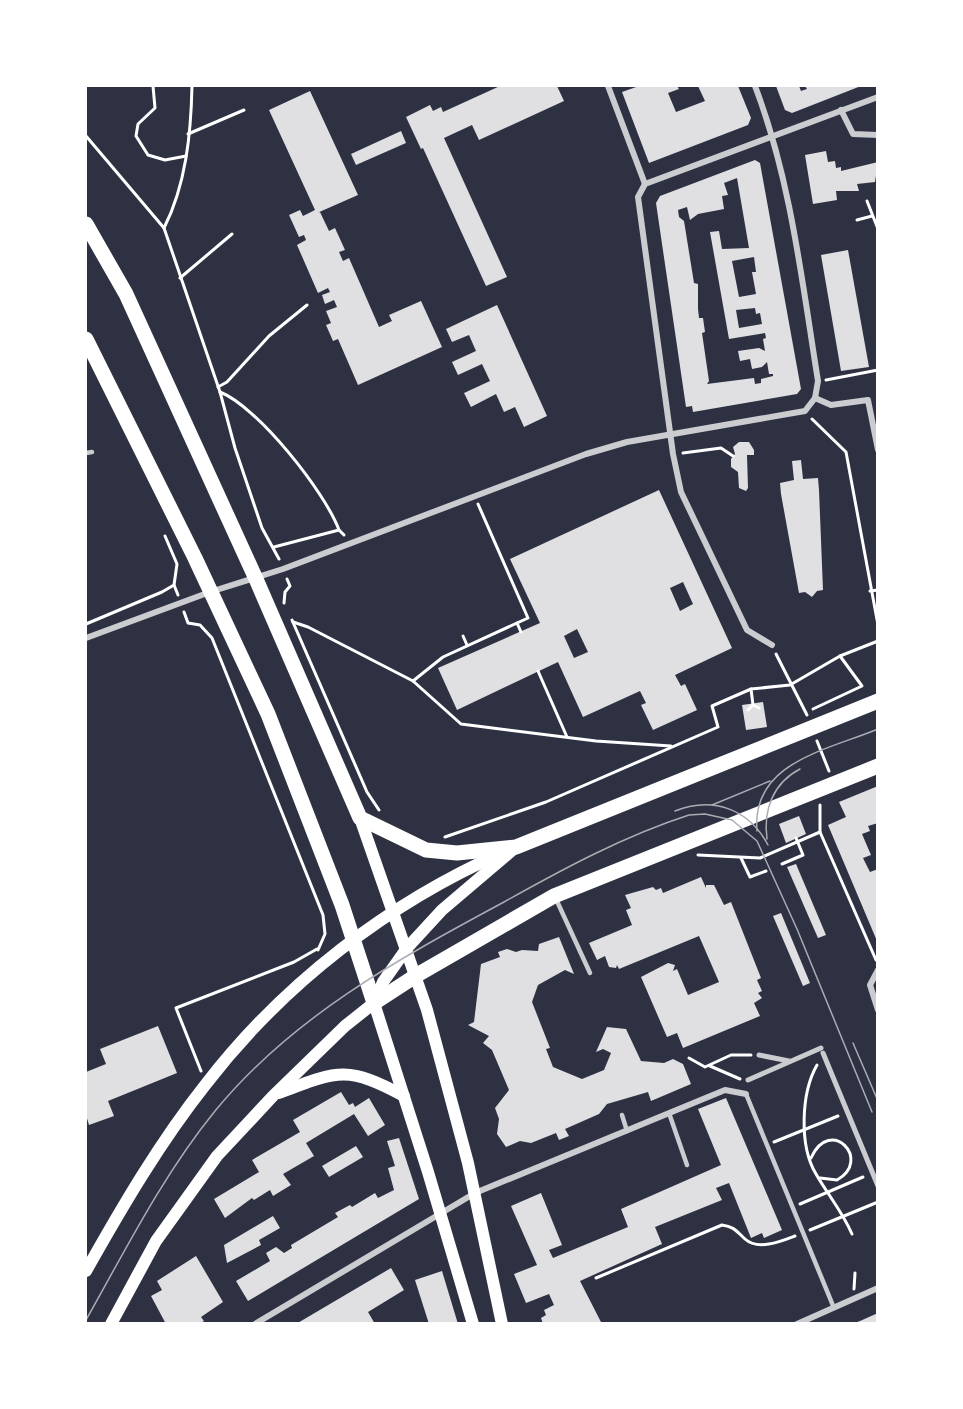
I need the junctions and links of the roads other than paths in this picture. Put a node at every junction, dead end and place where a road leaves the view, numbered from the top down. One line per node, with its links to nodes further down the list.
1 (608, 86): 7 (street)
2 (755, 86): 5 (street)
3 (878, 97): 4 (street)
4 (841, 110): 5 (street); 6 (street)
5 (773, 133): 7 (street); 10 (street)
6 (878, 135)
7 (645, 184): 11 (street)
8 (86, 225): 15 (main road)
9 (86, 339): 16 (main road)
10 (815, 398): 11 (street); 12 (street)
11 (670, 435): 15 (street); 18 (street)
12 (878, 450)
13 (86, 453): 14 (lane)
14 (92, 453)
15 (256, 579): 16 (street); 21 (main road)
16 (210, 592): 17 (street); 25 (main road)
17 (86, 635)
18 (772, 645)
19 (878, 700): 22 (main road)
20 (878, 766): 23 (main road)
21 (360, 818): 22 (main road); 24 (main road)
22 (516, 847): 24 (main road); 26 (main road)
23 (555, 896): 28 (lane); 29 (main road)
24 (394, 911): 25 (main road); 26 (main road)
25 (354, 939): 30 (main road); 45 (main road)
26 (407, 948): 29 (main road); 30 (main road)
27 (877, 970): 31 (street)
28 (590, 974)
29 (417, 975): 30 (main road); 43 (main road)
30 (374, 1003): 36 (main road); 37 (main road)
31 (878, 1010)
32 (759, 1055): 33 (street)
33 (790, 1062): 34 (street); 42 (street)
34 (748, 1080)
35 (746, 1094): 38 (street); 47 (lane)
36 (273, 1096): 37 (main road); 48 (main road)
37 (404, 1096): 44 (main road)
38 (669, 1113): 40 (street); 41 (lane)
39 (622, 1115): 40 (lane)
40 (627, 1131): 43 (street)
41 (687, 1165)
42 (878, 1186)
43 (475, 1193): 44 (street); 51 (main road)
44 (440, 1213): 49 (street); 50 (main road)
45 (86, 1271)
46 (878, 1288): 47 (street)
47 (834, 1308): 52 (street)
48 (111, 1323)
49 (255, 1323)
50 (473, 1323)
51 (502, 1323)
52 (796, 1323)

